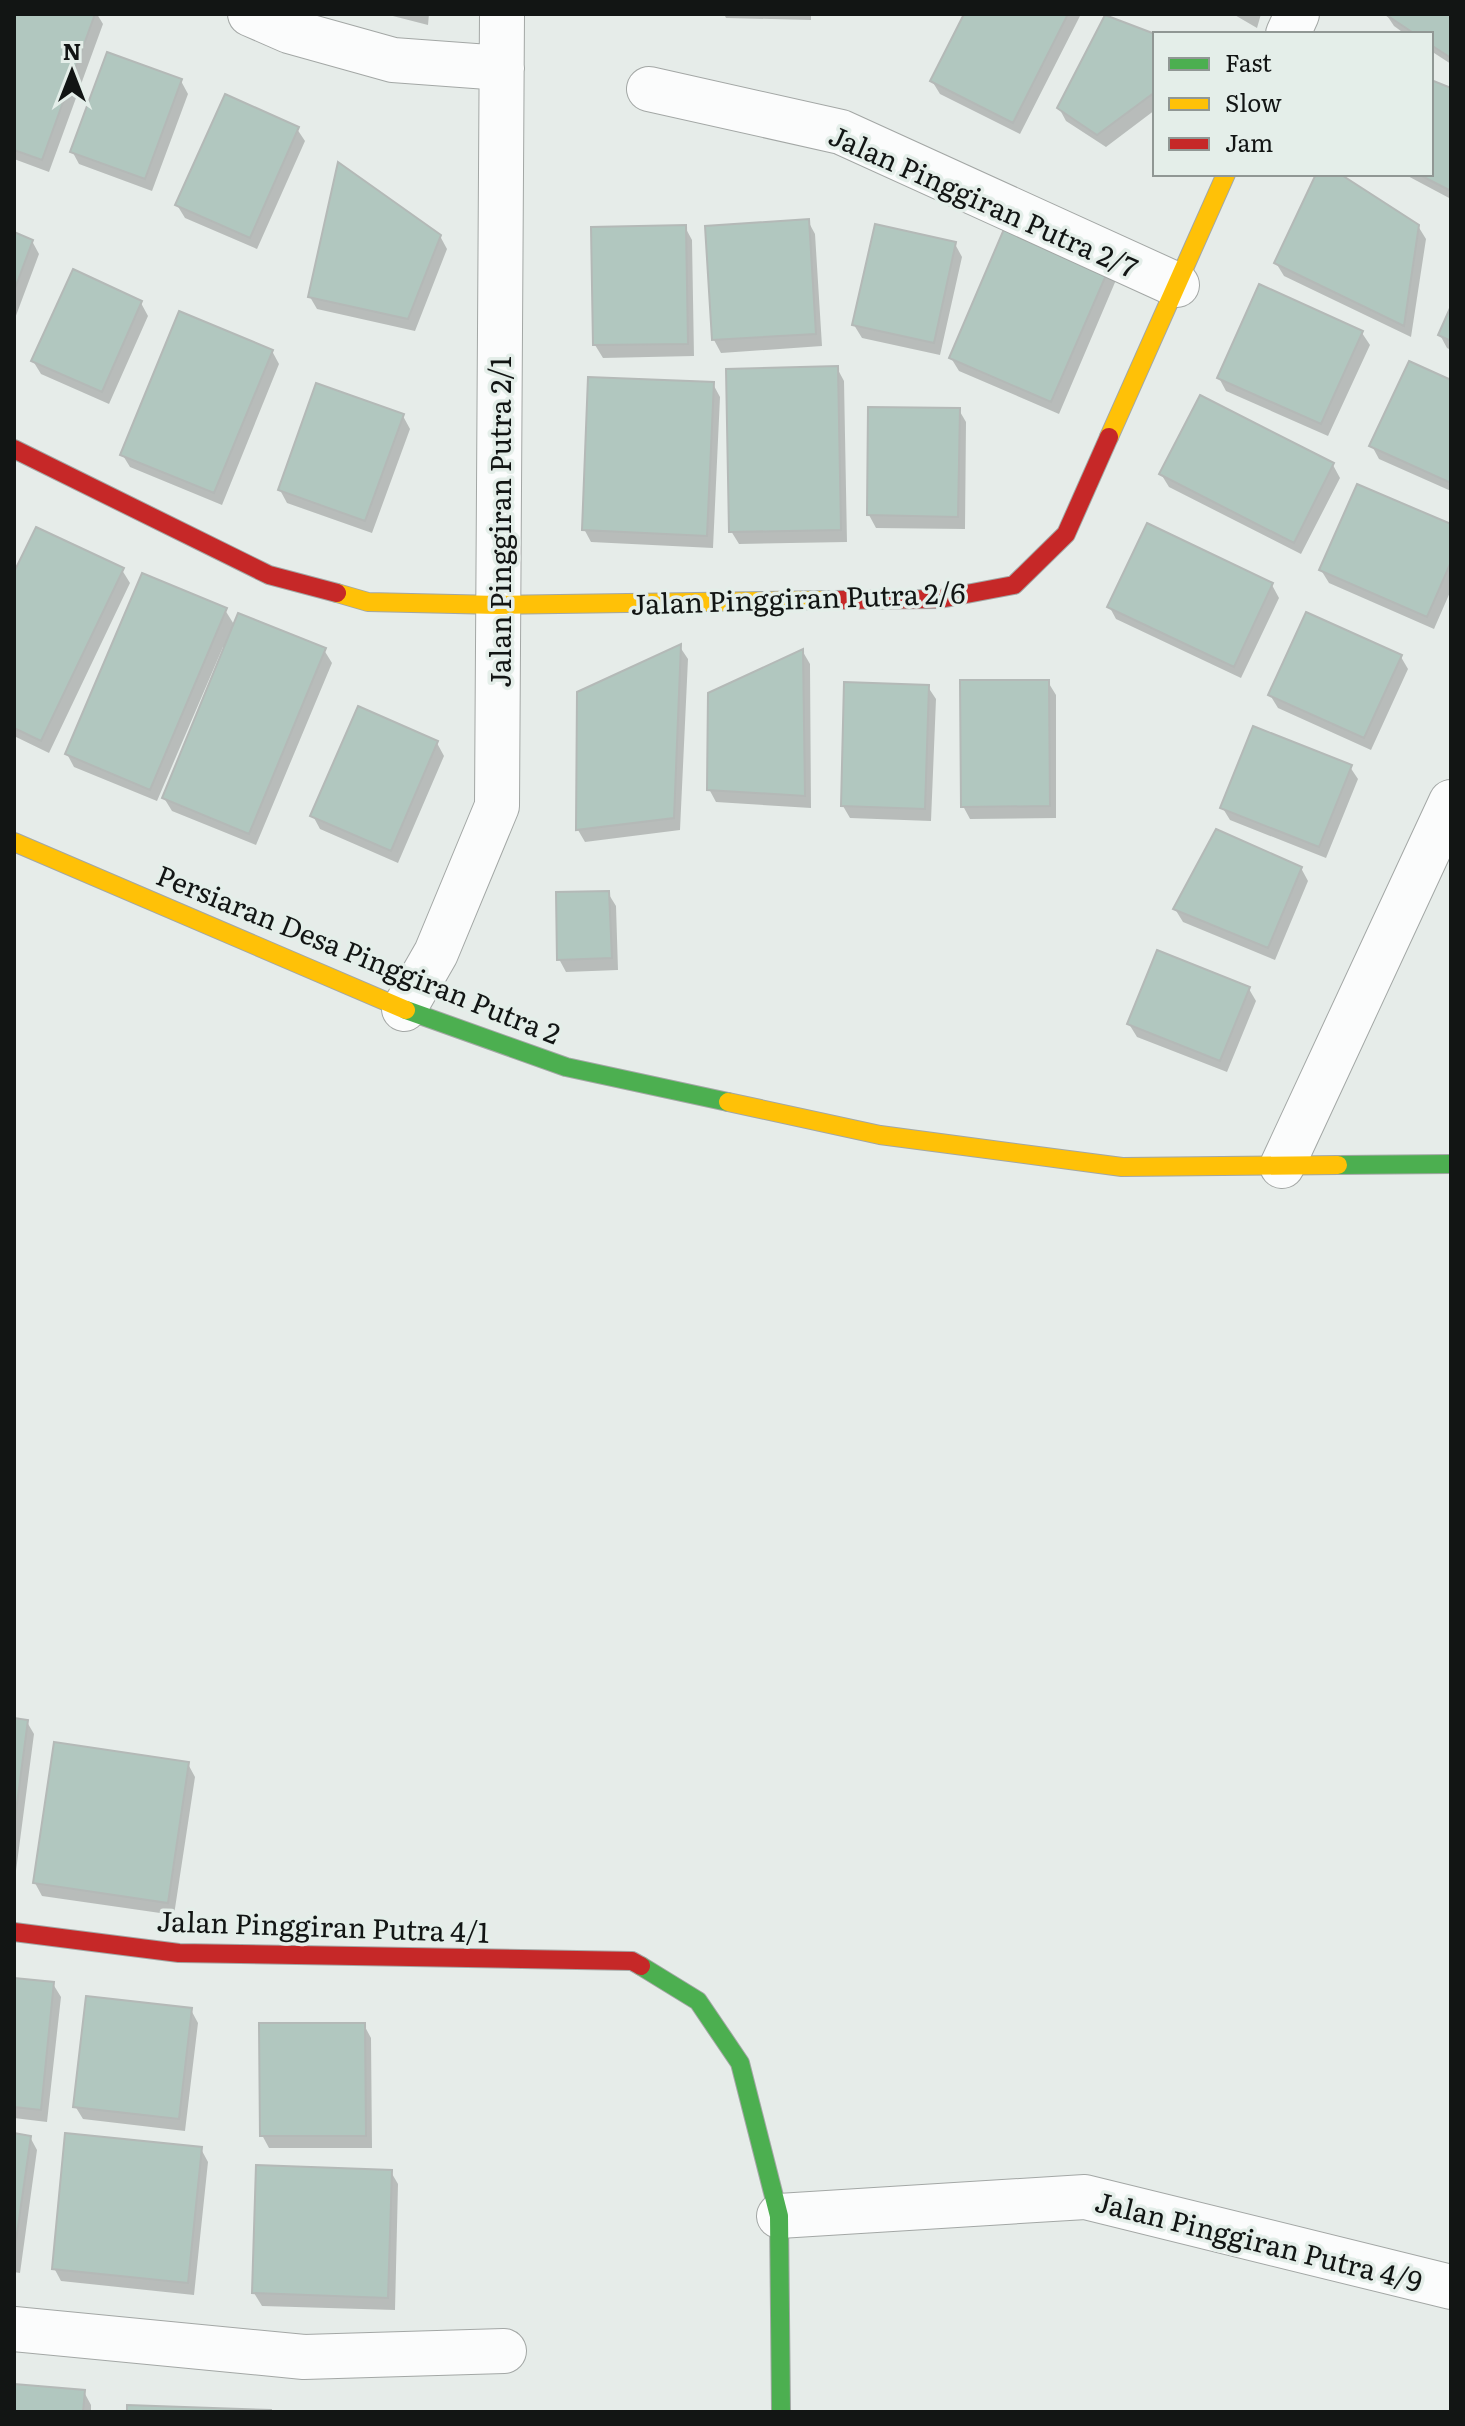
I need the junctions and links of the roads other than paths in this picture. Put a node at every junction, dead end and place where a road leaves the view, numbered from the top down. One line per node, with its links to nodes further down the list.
1 (250, 14): 3 (street)
2 (502, 14): 3 (street, Jalan Pinggiran Putra 2/1)
3 (502, 68): 8 (street, Jalan Pinggiran Putra 2/1)
4 (649, 89): 6 (street, Jalan Pinggiran Putra 2/7)
5 (1225, 176): 6 (street, Jalan Pinggiran Putra 2/6)
6 (1177, 285): 8 (street, Jalan Pinggiran Putra 2/6)
7 (14, 449): 8 (street, Jalan Pinggiran Putra 2/6)
8 (498, 605): 11 (street, Jalan Pinggiran Putra 2/1)
9 (1451, 802): 13 (street)
10 (14, 842): 11 (street, Persiaran Desa Pinggiran Putra 2)
11 (404, 1009): 13 (street, Persiaran Desa Pinggiran Putra 2)
12 (1451, 1164): 13 (street, Persiaran Desa Pinggiran Putra 2)
13 (1282, 1166)
14 (14, 1932): 15 (street, Jalan Pinggiran Putra 4/1)
15 (779, 2216): 16 (street, Jalan Pinggiran Putra 4/9); 19 (street)
16 (1451, 2287)
17 (14, 2329): 18 (street)
18 (504, 2351)
19 (781, 2412)

